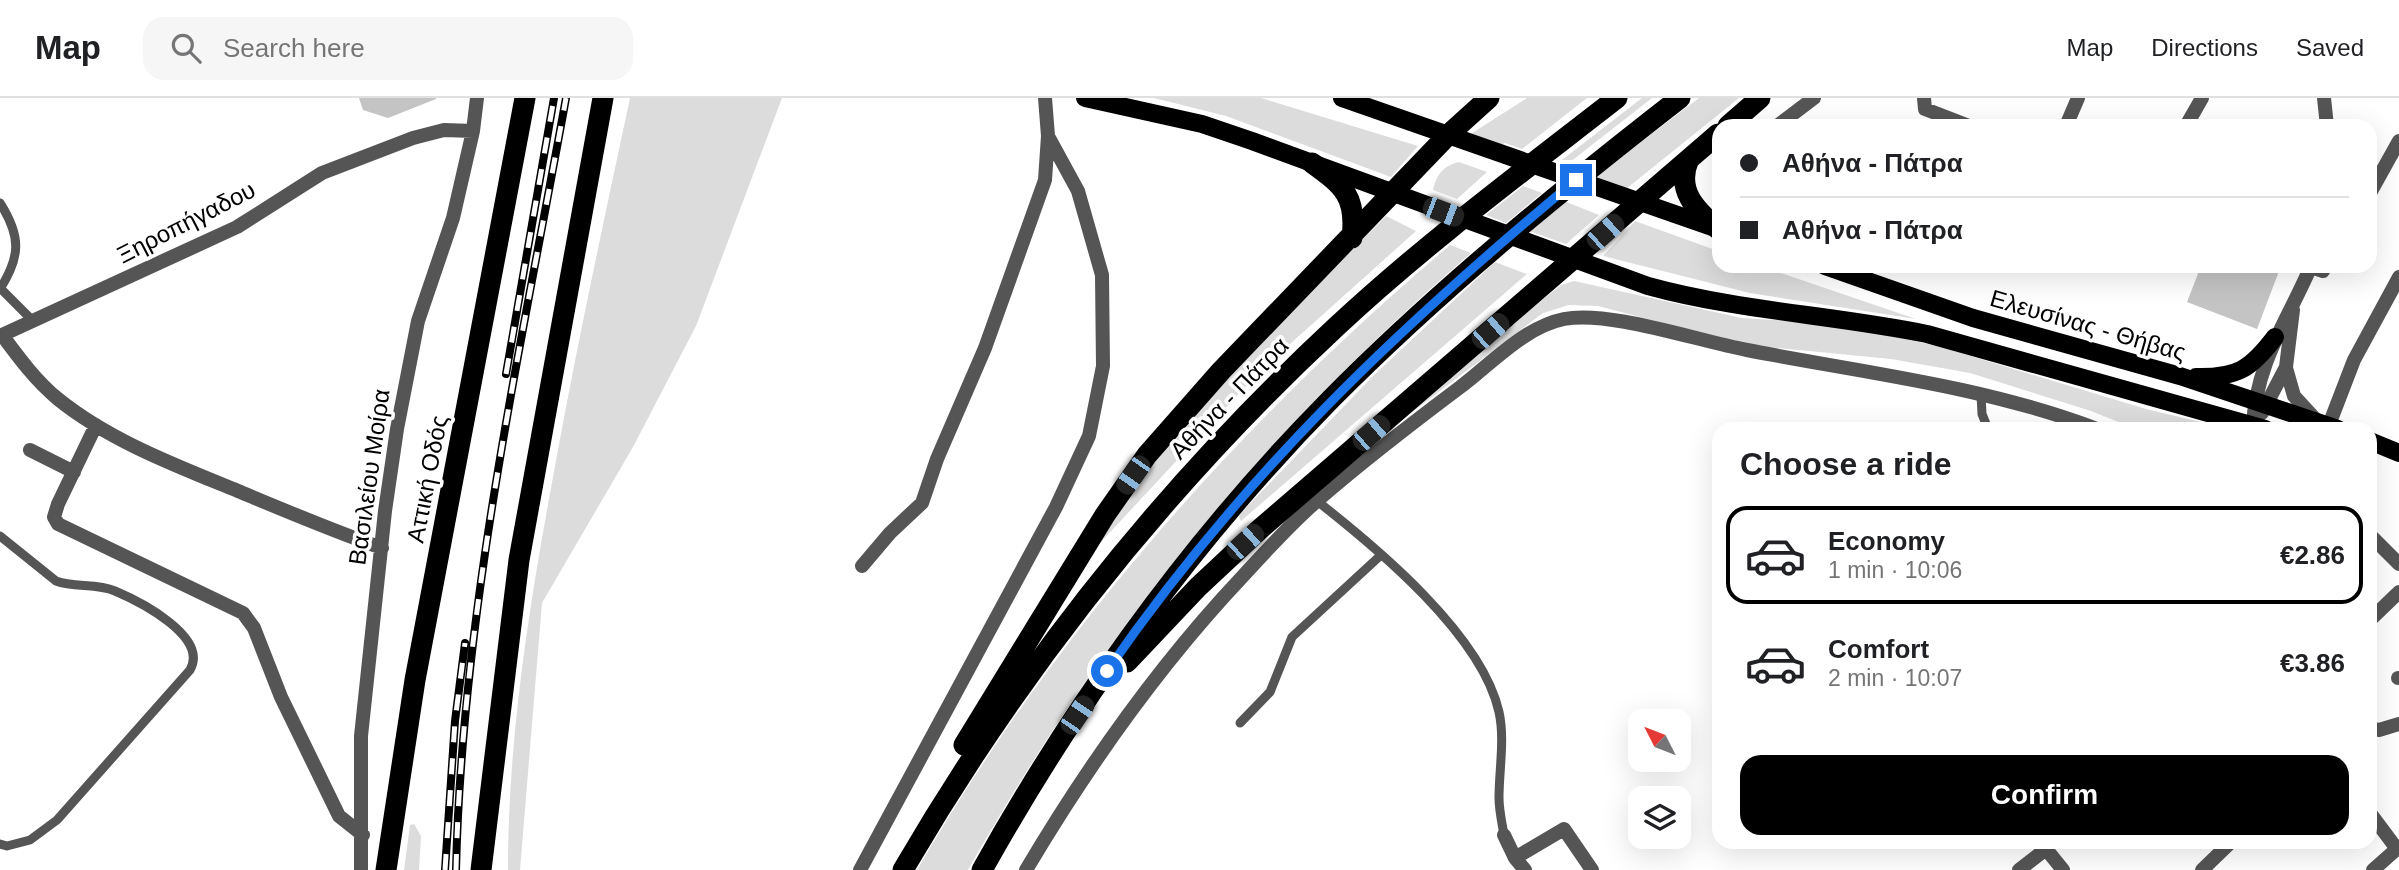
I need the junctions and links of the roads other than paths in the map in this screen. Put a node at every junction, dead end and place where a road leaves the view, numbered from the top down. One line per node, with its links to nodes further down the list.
1 (477, 98): 22 (street, Βασιλείου Μοίρα)
2 (525, 98): 84 (highway, Αττική Οδός)
3 (603, 98): 85 (highway)
4 (1045, 98): 24 (street)
5 (1086, 98): 28 (main road)
6 (1342, 98): 23 (main road)
7 (1489, 98): 23 (highway)
8 (1617, 98): 87 (highway, Αθήνα - Πάτρα)
9 (1680, 98): 72 (highway)
10 (1760, 98): 16 (highway)
11 (1814, 98): 17 (street)
12 (1924, 98): 18 (street)
13 (2078, 98): 19 (street)
14 (2202, 98): 20 (street)
15 (2324, 98): 21 (street)
16 (1736, 119)
17 (1786, 119)
18 (1950, 119)
19 (2069, 119)
20 (2190, 119)
21 (2327, 119)
22 (473, 131): 42 (street, Ξηροπήγαδου); 66 (street, Βασιλείου Μοίρα)
23 (1448, 135): 30 (highway); 32 (main road)
24 (1048, 136): 69 (street); 86 (street)
25 (1712, 139): 27 (highway)
26 (2399, 141): 29 (street)
27 (1689, 159): 32 (highway); 33 (highway)
28 (1312, 163): 30 (main road); 35 (highway)
29 (2377, 180)
30 (1394, 194): 35 (highway); 36 (main road)
31 (0, 203): 40 (lane)
32 (1637, 203): 34 (main road); 36 (highway)
33 (1712, 224)
34 (1712, 228)
35 (1352, 238): 87 (highway)
36 (1572, 261): 51 (main road); 72 (highway)
37 (1845, 273): 46 (main road, Ελευσίνας - Θήβας)
38 (2308, 273): 41 (street)
39 (2399, 277): 55 (street)
40 (0, 289): 42 (lane)
41 (2294, 305): 44 (street); 45 (street)
42 (32, 320): 43 (street, Ξηροπήγαδου)
43 (1, 336): 56 (street)
44 (2275, 337): 46 (main road); 48 (street)
45 (2286, 367): 48 (street); 54 (street)
46 (2180, 376): 48 (main road, Ελευσίνας - Θήβας)
47 (1981, 395): 49 (lane); 50 (street); 63 (street)
48 (2261, 402): 52 (street); 53 (main road, Ελευσίνας - Θήβας)
49 (1985, 422)
50 (2078, 422)
51 (2236, 422)
52 (2258, 422)
53 (2319, 422)
54 (2324, 422)
55 (2329, 422)
56 (96, 425): 62 (street); 66 (street)
57 (2377, 444): 59 (main road)
58 (30, 450): 62 (street)
59 (2399, 453)
60 (2377, 455): 61 (main road)
61 (2399, 459)
62 (74, 472): 77 (street)
63 (1317, 501): 67 (lane); 89 (street)
64 (0, 536): 79 (lane)
65 (2377, 542): 68 (street)
66 (382, 548): 77 (street, Βασιλείου Μοίρα)
67 (1381, 555): 73 (lane); 78 (lane)
68 (2399, 564)
69 (862, 566)
70 (2399, 592): 71 (street)
71 (2377, 613)
72 (1077, 715): 88 (highway)
73 (1240, 723)
74 (2399, 724): 75 (street)
75 (2377, 730)
76 (2377, 822): 81 (street)
77 (363, 835): 83 (street, Βασιλείου Μοίρα)
78 (1504, 835): 82 (street)
79 (0, 844)
80 (2224, 849): 93 (street)
81 (2398, 850): 94 (street)
82 (1520, 864): 90 (street)
83 (361, 870)
84 (386, 870)
85 (481, 870)
86 (860, 870)
87 (901, 870)
88 (982, 870)
89 (1026, 870)
90 (1592, 870)
91 (2019, 870): 92 (street)
92 (2063, 870)
93 (2202, 870)
94 (2373, 870)

